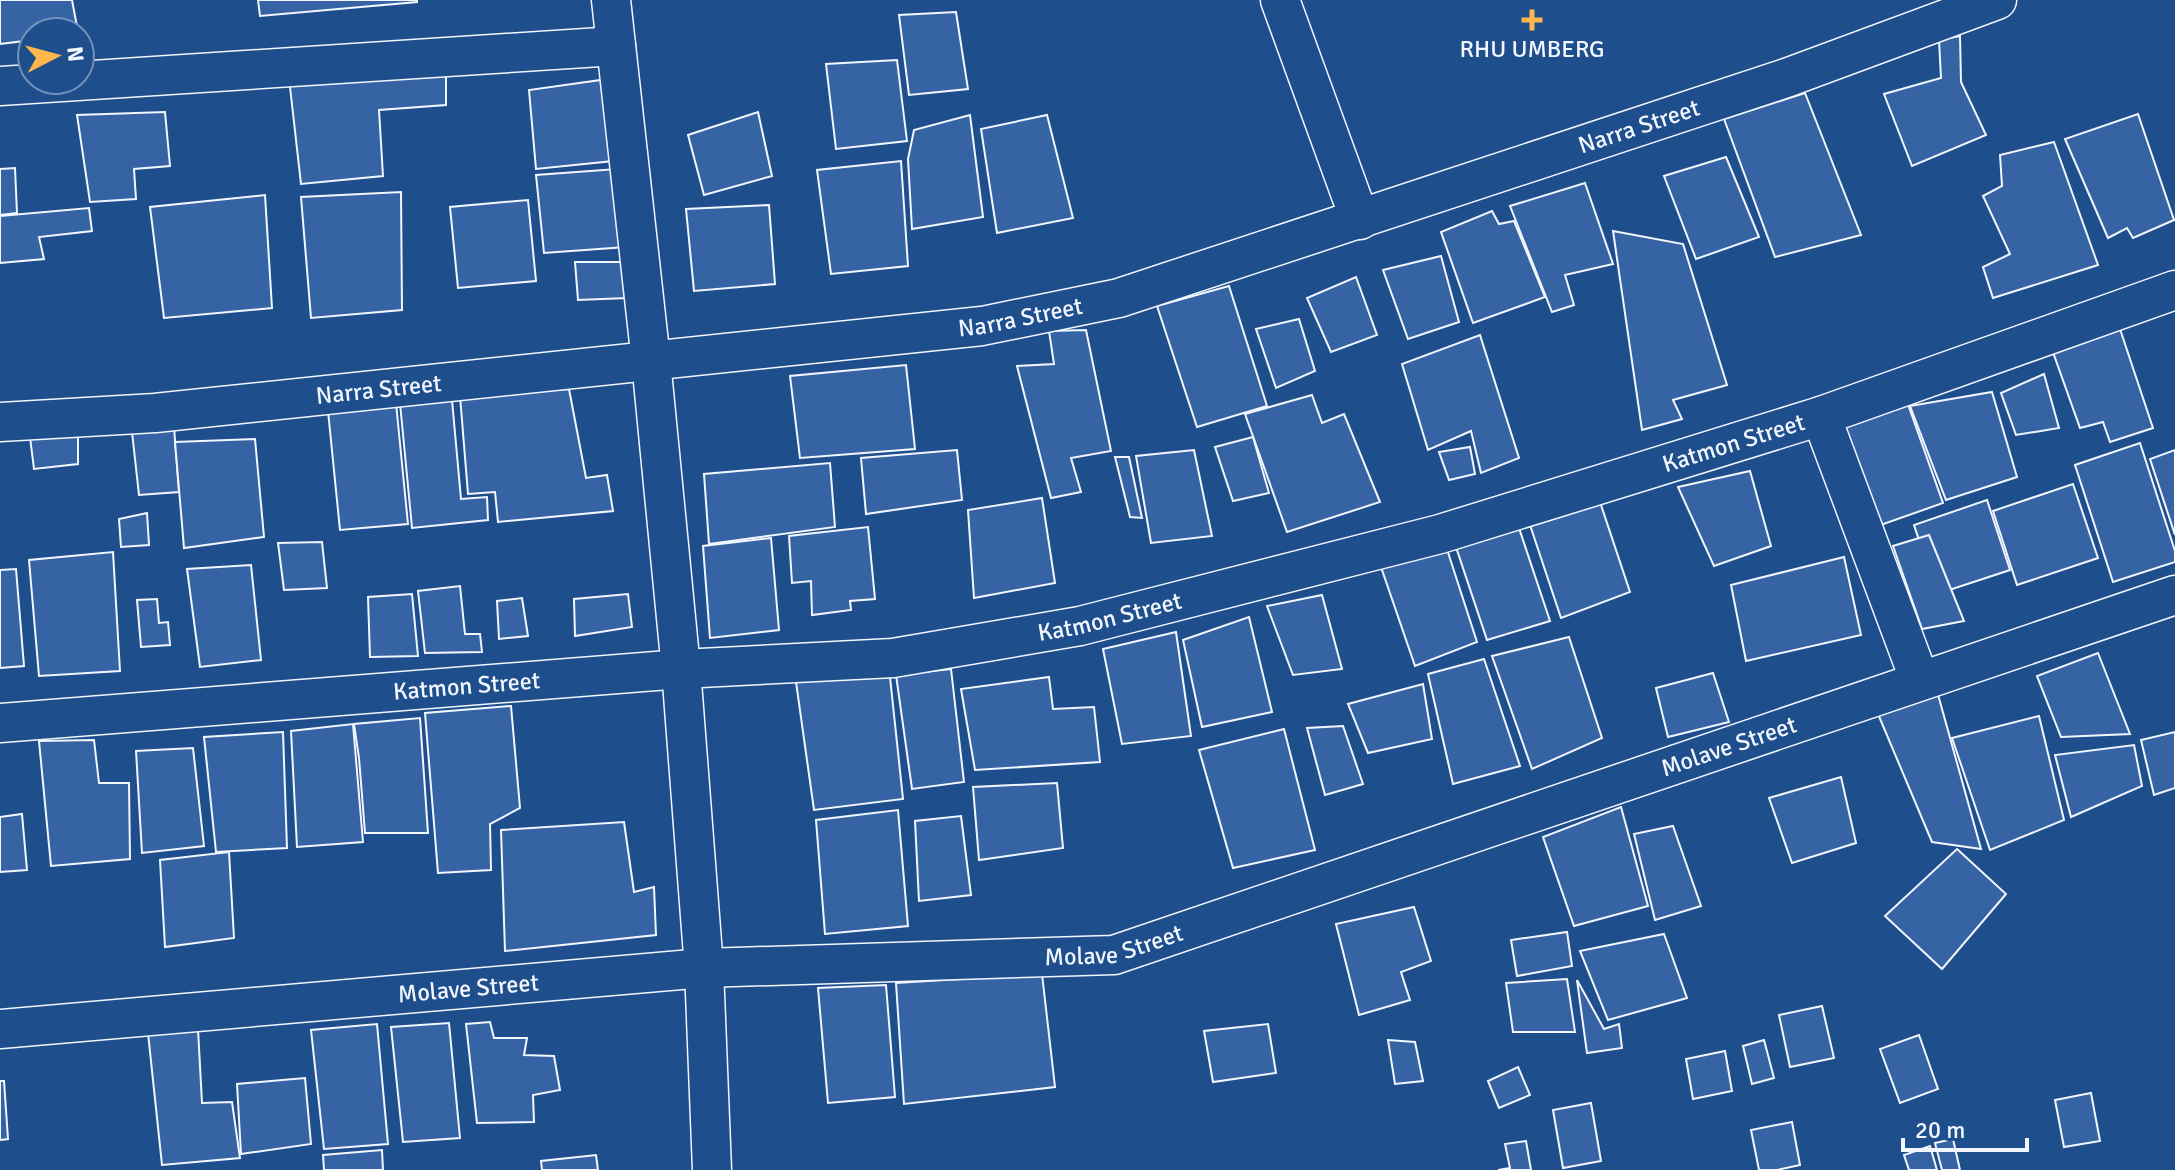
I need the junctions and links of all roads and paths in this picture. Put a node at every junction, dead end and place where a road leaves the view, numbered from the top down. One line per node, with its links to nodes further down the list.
1 (611, 0): 4 (street)
2 (1280, 0): 6 (street)
3 (1997, 0): 6 (street, Narra Street)
4 (616, 46): 5 (street); 8 (street)
5 (0, 86)
6 (1360, 220): 8 (street, Narra Street)
7 (2175, 290): 9 (street, Katmon Street)
8 (651, 361): 10 (street, Narra Street); 12 (street)
9 (1821, 416): 12 (street, Katmon Street); 13 (street)
10 (0, 422)
11 (2175, 595): 13 (street, Molave Street)
12 (681, 669): 14 (street, Katmon Street); 15 (street)
13 (1920, 681): 15 (street, Molave Street)
14 (0, 723)
15 (704, 968): 16 (street, Molave Street); 17 (street)
16 (0, 1029)
17 (712, 1170)

